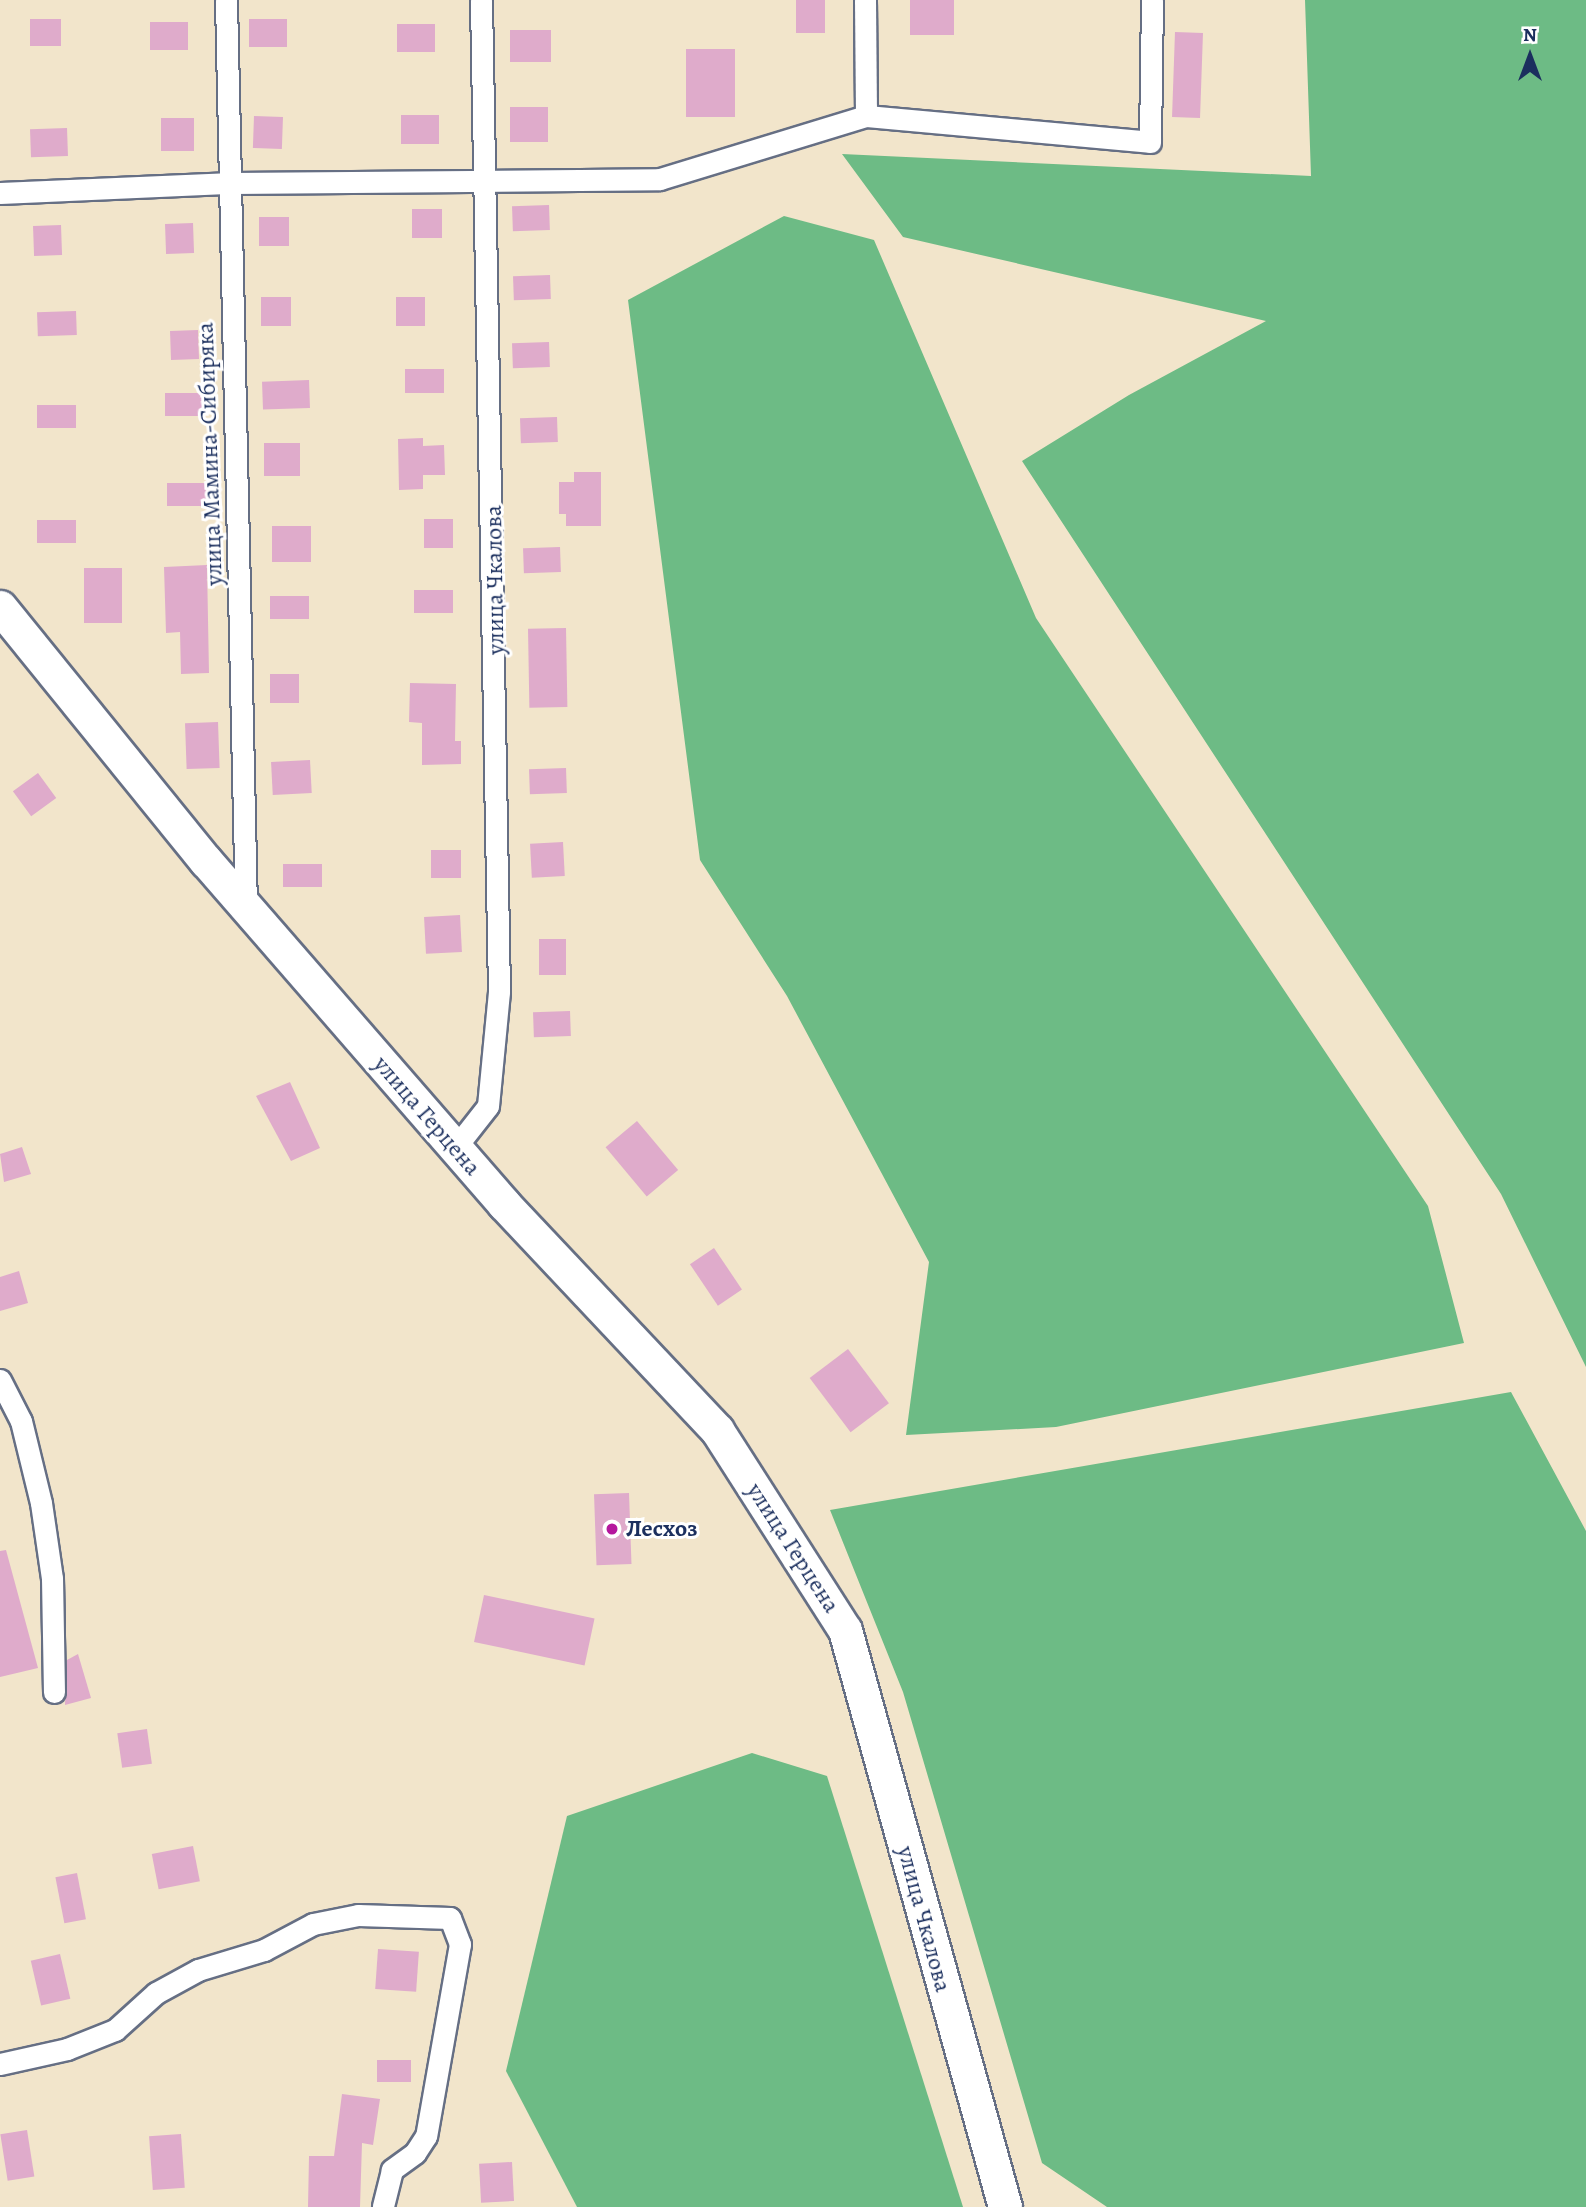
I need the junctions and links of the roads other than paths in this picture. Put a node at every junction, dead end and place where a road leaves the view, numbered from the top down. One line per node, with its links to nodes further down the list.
1 (226, 0): 7 (street, улица Мамина-Сибиряка)
2 (481, 0): 6 (street, улица Чкалова)
3 (865, 0): 5 (street)
4 (1152, 0): 5 (street)
5 (866, 116): 6 (street)
6 (488, 181): 7 (street); 11 (street, улица Чкалова)
7 (232, 183): 8 (street); 10 (street, улица Мамина-Сибиряка)
8 (0, 193)
9 (0, 607): 10 (main road, улица Герцена)
10 (246, 907): 11 (main road, улица Герцена)
11 (455, 1149): 13 (main road, улица Герцена)
12 (0, 1380): 14 (street)
13 (845, 1630): 17 (main road, улица Чкалова)
14 (54, 1692)
15 (0, 2064): 16 (street)
16 (383, 2207)
17 (1005, 2207)

